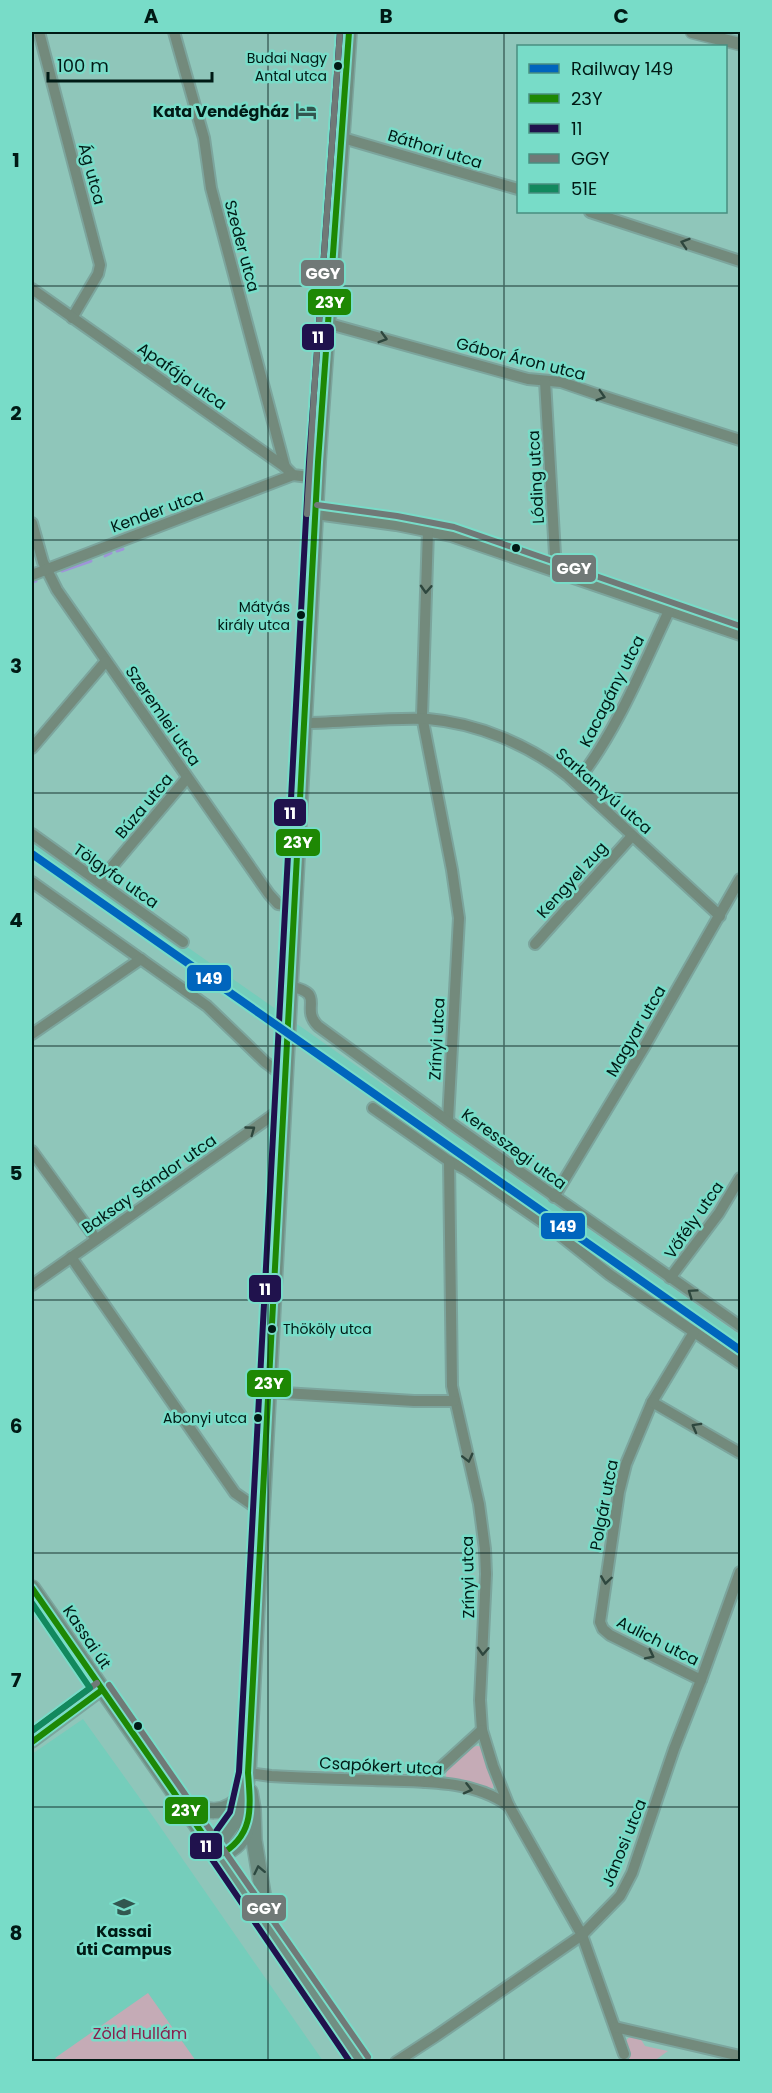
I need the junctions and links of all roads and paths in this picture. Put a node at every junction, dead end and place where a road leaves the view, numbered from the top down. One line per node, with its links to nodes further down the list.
1 (39, 32): 11 (street, Ág utca)
2 (174, 32): 15 (street, Szeder utca)
3 (349, 32): 6 (main road)
4 (692, 32): 5 (street)
5 (741, 44)
6 (343, 138): 7 (street, Báthori utca); 12 (main road)
7 (517, 188)
8 (593, 213): 9 (street, one-way to 8)
9 (741, 261)
10 (32, 290): 11 (street, Apafája utca)
11 (72, 318): 15 (street, Apafája utca)
12 (326, 323): 13 (street, Gábor Áron utca, one-way to 13); 17 (main road)
13 (545, 381): 14 (street, Gábor Áron utca, one-way to 14); 22 (street, Lóding utca)
14 (741, 440)
15 (285, 467): 16 (street, Apafája utca)
16 (293, 476): 17 (street); 21 (street, Kender utca)
17 (317, 478): 18 (main road)
18 (316, 514): 20 (street); 28 (main road)
19 (32, 523): 21 (street, Szeremlei utca)
20 (428, 531): 22 (street); 27 (street, Zrínyi utca, one-way to 27)
21 (46, 570): 23 (street, Kender utca); 26 (street, Szeremlei utca)
22 (556, 572): 24 (street)
23 (32, 575)
24 (669, 611): 25 (street); 31 (street, Kacagány utca)
25 (741, 635)
26 (106, 661): 29 (street); 30 (street, Szeremlei utca)
27 (422, 719): 28 (street, Sarkantyú utca); 31 (street, Sarkantyú utca); 47 (street, Zrínyi utca)
28 (304, 723): 37 (main road)
29 (32, 748)
30 (187, 778): 35 (street, Búza utca); 37 (street, Szeremlei utca)
31 (576, 783): 33 (street, Sarkantyú utca)
32 (32, 834): 35 (street, Tölgyfa utca)
33 (632, 836): 38 (street, Sarkantyú utca); 40 (street, Kengyel zug)
34 (741, 879): 38 (street, Magyar utca)
35 (100, 881): 39 (street, Tölgyfa utca)
36 (32, 882): 41 (street)
37 (294, 906): 42 (main road)
38 (720, 916): 51 (street, Magyar utca)
39 (183, 942)
40 (535, 944)
41 (141, 959): 43 (street); 44 (street)
42 (290, 986): 44 (main road); 47 (street, Keresszegi utca)
43 (32, 1034)
44 (285, 1077): 45 (main road)
45 (283, 1108): 52 (street, Baksay Sándor utca, one-way to 45); 59 (main road)
46 (374, 1108): 49 (street)
47 (448, 1120): 51 (street, Keresszegi utca)
48 (32, 1152): 52 (street)
49 (449, 1161): 57 (street); 60 (street, Zrínyi utca)
50 (741, 1178): 54 (street, Vőfély utca)
51 (554, 1197): 54 (street, Keresszegi utca)
52 (96, 1239): 53 (street, Baksay Sándor utca)
53 (71, 1257): 55 (street, Baksay Sándor utca); 63 (street)
54 (670, 1278): 56 (street, Keresszegi utca, one-way to 54)
55 (32, 1284)
56 (741, 1326)
57 (694, 1332): 58 (street); 61 (street, Polgár utca)
58 (741, 1363)
59 (268, 1392): 60 (street); 63 (main road)
60 (454, 1401): 69 (street, Zrínyi utca, one-way to 69)
61 (652, 1402): 62 (street, one-way to 61); 66 (street, Polgár utca, one-way to 66)
62 (741, 1452)
63 (261, 1511): 71 (main road)
64 (741, 1572): 67 (street, Jánosi utca)
65 (32, 1588): 68 (main road, Kassai út)
66 (602, 1627): 67 (street, Aulich utca, one-way to 67)
67 (701, 1680): 78 (street, Jánosi utca)
68 (102, 1690): 70 (street); 74 (main road, Kassai út)
69 (482, 1730): 72 (street); 75 (street, Zrínyi utca)
70 (32, 1742)
71 (248, 1773): 72 (street, Csapókert utca); 73 (main road)
72 (425, 1782): 75 (street, Csapókert utca, one-way to 75)
73 (247, 1792): 74 (main road); 76 (main road); 77 (main road, one-way to 73)
74 (180, 1801): 76 (main road, Kassai út)
75 (509, 1806): 78 (street, Zrínyi utca)
76 (216, 1852): 77 (main road, Kassai út)
77 (268, 1928): 82 (main road, Kassai út)
78 (582, 1935): 79 (street, Zrínyi utca); 83 (street, Jánosi utca)
79 (615, 2027): 80 (street, Zrínyi utca); 81 (street)
80 (624, 2054)
81 (741, 2056)
82 (361, 2061)
83 (396, 2061)

